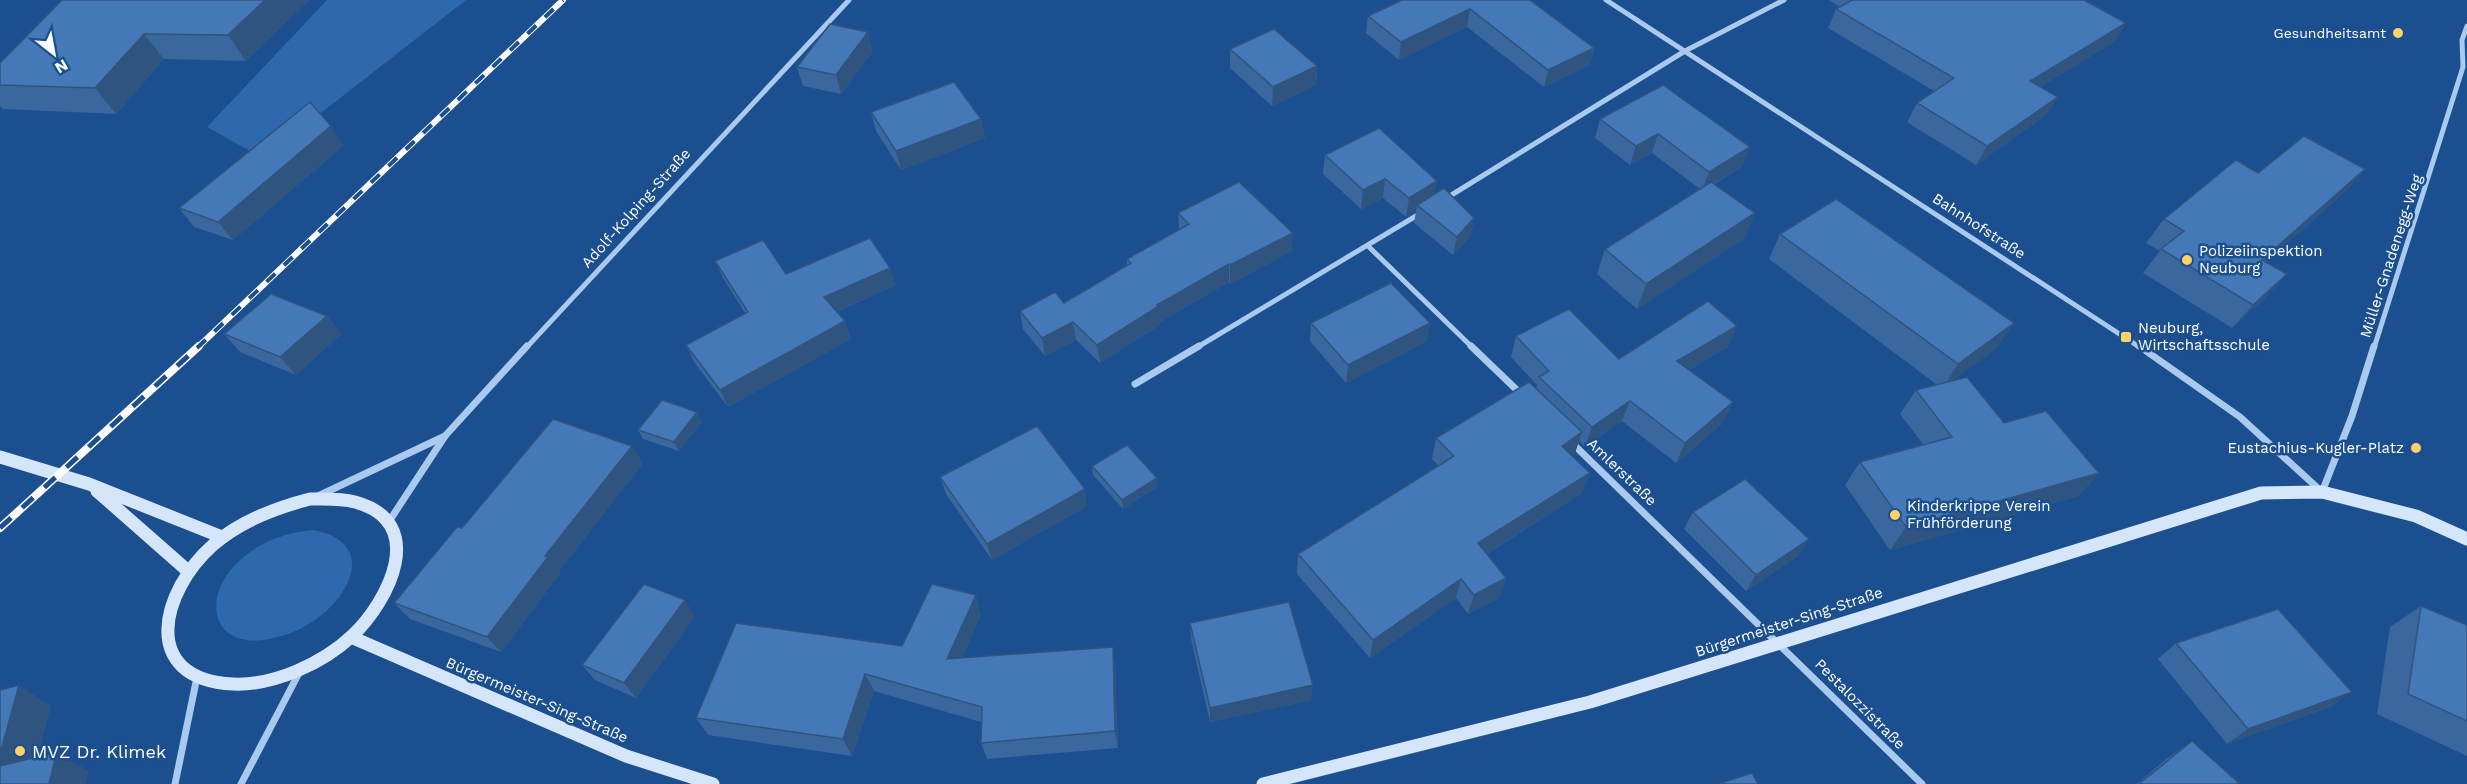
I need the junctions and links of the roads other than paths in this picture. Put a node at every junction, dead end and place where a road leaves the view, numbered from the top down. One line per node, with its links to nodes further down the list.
1 (849, 0): 11 (street, Adolf-Kolping-Straße)
2 (1606, 0): 5 (street, Bahnhofstraße)
3 (1784, 0): 5 (street)
4 (2467, 26): 15 (street, Müller-Gnadenegg-Weg)
5 (1685, 51): 6 (street); 15 (street, Bahnhofstraße)
6 (1439, 202)
7 (1429, 208): 8 (street)
8 (1368, 246): 9 (street); 10 (street)
9 (1135, 384)
10 (1530, 403)
11 (445, 436): 16 (street, Adolf-Kolping-Straße); 17 (street, Adolf-Kolping-Straße)
12 (1564, 436): 22 (street, Amlerstraße)
13 (0, 457): 14 (main road)
14 (89, 484): 18 (main road); 20 (main road)
15 (2322, 492): 19 (main road); 22 (main road, Bürgermeister-Sing-Straße)
16 (310, 499): 17 (main road); 18 (main road)
17 (388, 524): 21 (main road)
18 (222, 537): 20 (main road)
19 (2467, 539)
20 (188, 572): 24 (main road)
21 (351, 637): 23 (main road); 27 (main road, Bürgermeister-Sing-Straße)
22 (1779, 643): 28 (main road, Bürgermeister-Sing-Straße); 29 (street, Pestalozzistraße)
23 (301, 669): 24 (main road); 26 (street)
24 (197, 677): 25 (street)
25 (175, 784)
26 (241, 784)
27 (713, 784)
28 (1263, 784)
29 (1922, 784)

